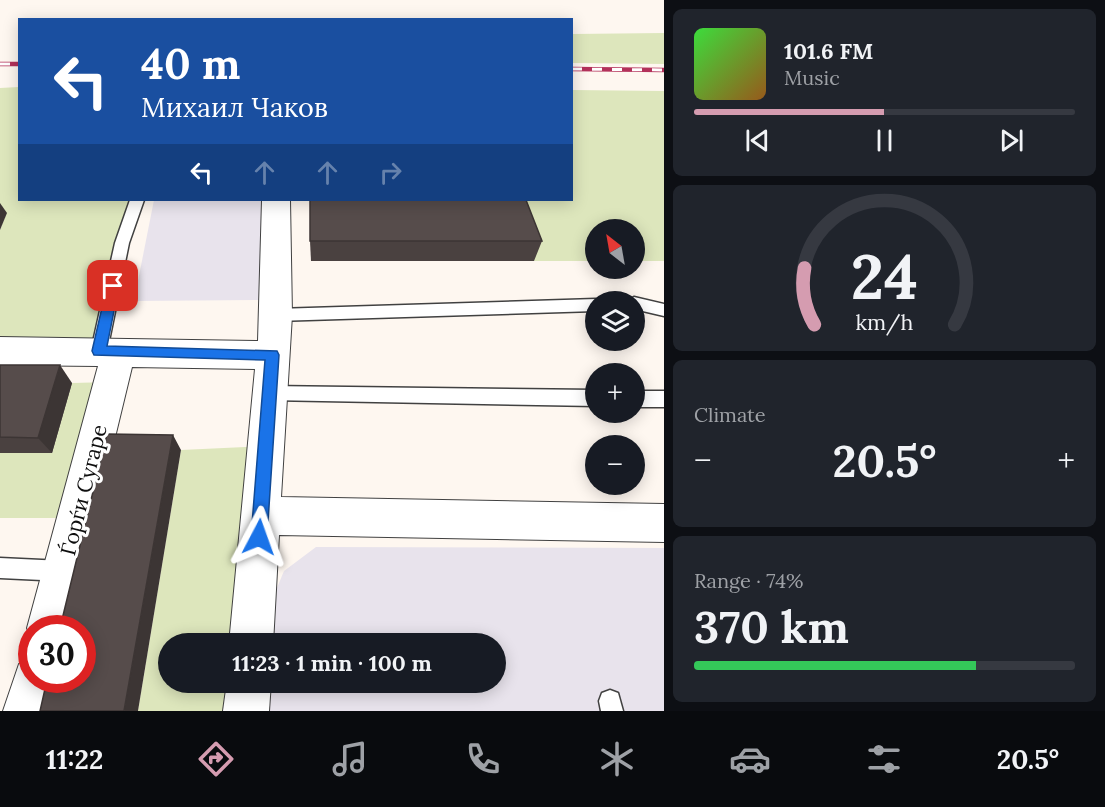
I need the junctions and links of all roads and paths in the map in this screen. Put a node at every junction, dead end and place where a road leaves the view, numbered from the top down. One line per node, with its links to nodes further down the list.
1 (137, 201): 8 (lane)
2 (276, 201): 6 (street)
3 (585, 304): 6 (lane)
4 (645, 306): 5 (lane)
5 (664, 310)
6 (276, 315): 9 (street)
7 (0, 351): 8 (street)
8 (109, 351): 9 (street); 17 (street, Ѓорѓи Сугаре)
9 (272, 355): 10 (street)
10 (268, 393): 11 (lane); 14 (street)
11 (585, 398)
12 (645, 399): 13 (lane)
13 (664, 399)
14 (261, 516): 15 (street); 19 (street)
15 (664, 523)
16 (0, 568): 17 (lane)
17 (63, 571): 18 (street, Ѓорѓи Сугаре)
18 (51, 615)
19 (252, 633)
20 (31, 693): 22 (street)
21 (248, 693): 23 (street)
22 (26, 711)
23 (246, 711)

